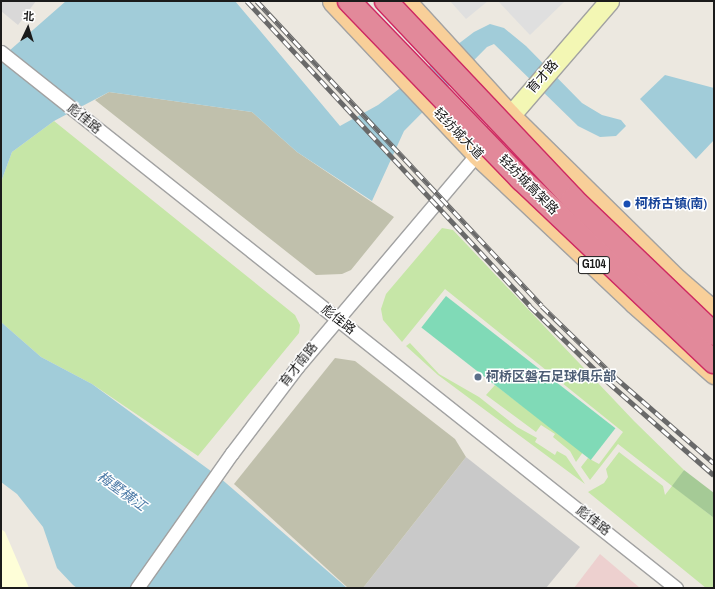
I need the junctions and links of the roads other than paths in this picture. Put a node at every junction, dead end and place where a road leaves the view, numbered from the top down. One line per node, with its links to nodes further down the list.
1 (333, 1): 8 (main road, 轻纺城大道 / G104)
2 (349, 1): 12 (highway, 轻纺城高架路, bridge)
3 (386, 1): 11 (highway, 轻纺城高架路, bridge)
4 (405, 1): 7 (main road)
5 (609, 1): 7 (street, 育才路)
6 (1, 52): 10 (street, 彪佳路)
7 (510, 116): 8 (street, 育才路); 9 (main road)
8 (477, 154): 10 (street, 育才南路); 13 (main road, 轻纺城大道 / G104)
9 (714, 312)
10 (336, 319): 14 (street, 育才南路); 15 (street, 彪佳路)
11 (714, 334)
12 (714, 362)
13 (714, 373)
14 (137, 588)
15 (676, 588)

